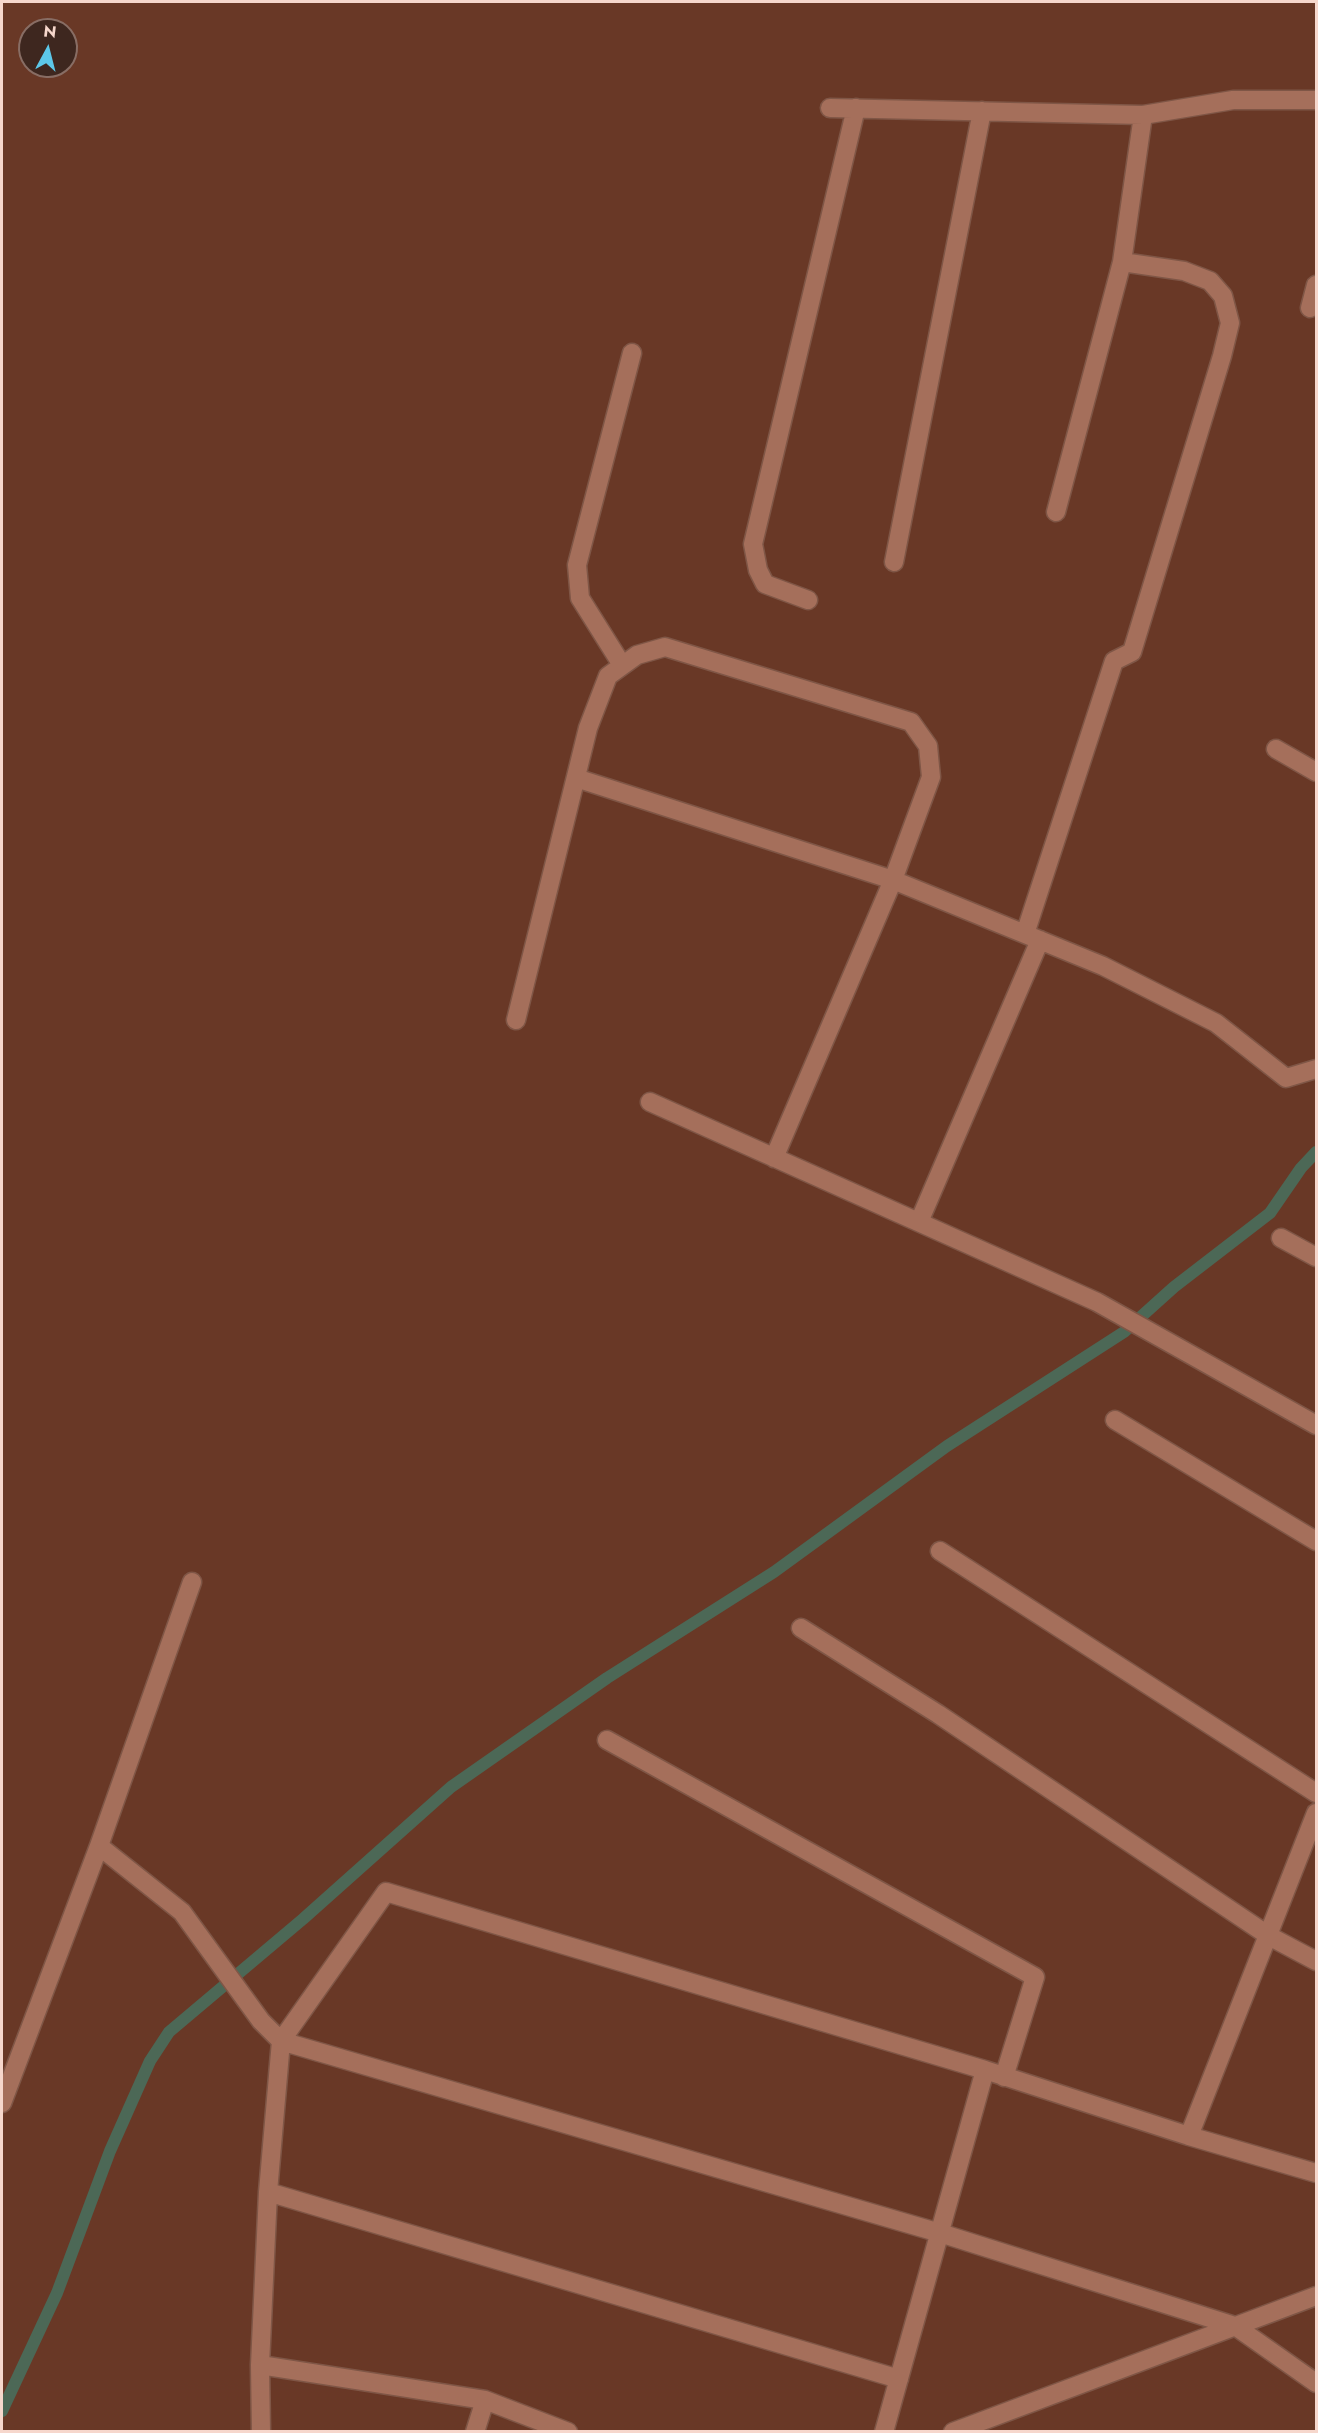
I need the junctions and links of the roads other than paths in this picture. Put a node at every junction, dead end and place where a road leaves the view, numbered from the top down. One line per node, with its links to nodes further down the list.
1 (1317, 100): 5 (street)
2 (830, 108): 3 (street)
3 (856, 108): 4 (street); 12 (street)
4 (982, 111): 5 (street); 11 (street)
5 (1143, 115): 6 (street)
6 (1122, 262): 10 (street); 18 (street)
7 (1317, 285): 8 (street)
8 (1310, 308)
9 (632, 353): 13 (street)
10 (1056, 512)
11 (894, 562)
12 (808, 600)
13 (622, 666): 16 (street); 17 (street)
14 (1276, 749): 15 (street)
15 (1317, 772)
16 (576, 778): 17 (street); 19 (street)
17 (893, 880): 18 (street); 22 (street)
18 (1033, 938): 20 (street); 23 (street)
19 (516, 1020)
20 (1317, 1069)
21 (650, 1102): 22 (street)
22 (774, 1158): 23 (street)
23 (919, 1222): 27 (street)
24 (1281, 1239): 25 (street)
25 (1317, 1257)
26 (1115, 1420): 28 (street)
27 (1317, 1425)
28 (1317, 1541)
29 (940, 1551): 33 (street)
30 (192, 1582): 35 (street)
31 (801, 1628): 36 (street)
32 (607, 1740): 40 (street)
33 (1317, 1793)
34 (1317, 1813): 36 (street)
35 (99, 1846): 38 (street); 41 (street)
36 (1269, 1935): 37 (street); 42 (street)
37 (1317, 1961)
38 (281, 2041): 39 (street); 44 (street); 45 (street)
39 (985, 2070): 40 (street); 45 (street)
40 (1004, 2077): 42 (street)
41 (2, 2103)
42 (1189, 2136): 43 (street)
43 (1317, 2173)
44 (268, 2192): 48 (street); 49 (street)
45 (940, 2233): 47 (street); 49 (street)
46 (1317, 2295): 47 (street)
47 (1235, 2326): 50 (street); 56 (street)
48 (260, 2365): 51 (street); 52 (street)
49 (899, 2379): 55 (street)
50 (1317, 2383)
51 (485, 2400): 53 (street); 54 (street)
52 (261, 2432)
53 (475, 2432)
54 (568, 2432)
55 (884, 2432)
56 (953, 2432)

